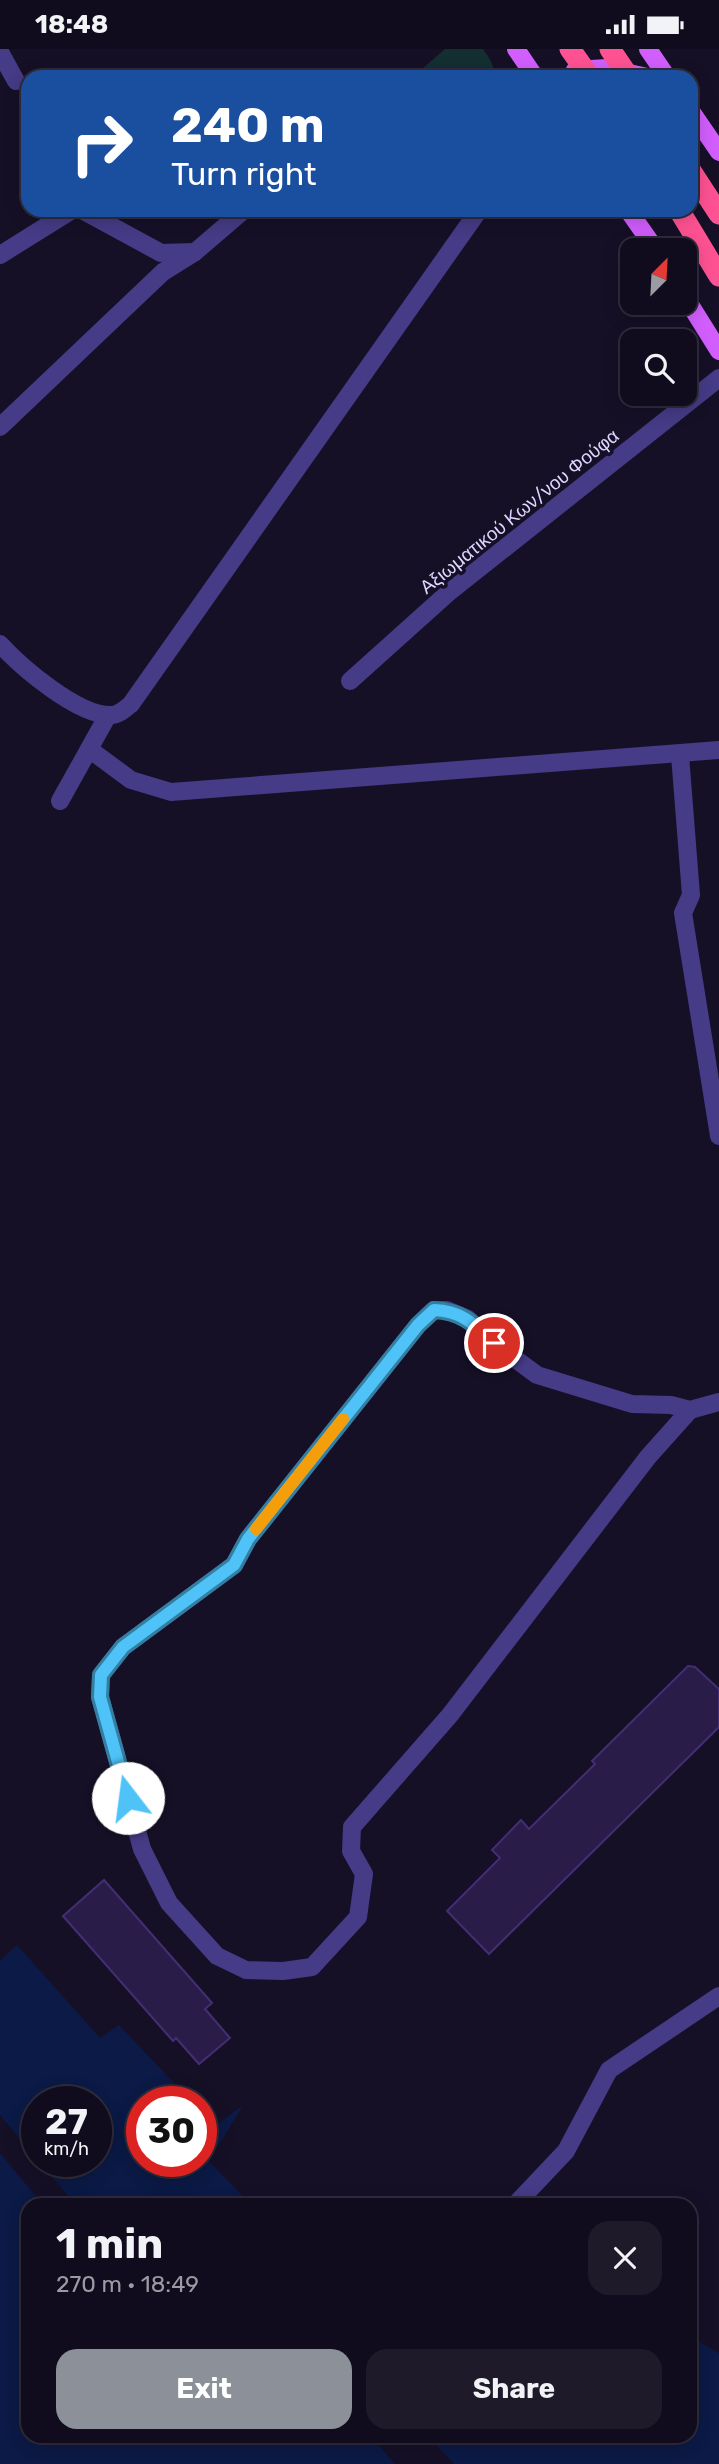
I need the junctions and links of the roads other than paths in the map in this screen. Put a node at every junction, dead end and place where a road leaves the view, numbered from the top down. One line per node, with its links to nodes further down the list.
1 (514, 49): 8 (main road); 9 (main road)
2 (570, 49): 10 (highway, bridge)
3 (591, 49): 11 (main road)
4 (610, 49): 14 (highway, bridge)
5 (648, 49): 15 (main road)
6 (659, 49): 16 (main road)
7 (0, 52): 17 (street)
8 (519, 70)
9 (530, 70)
10 (576, 70)
11 (580, 70)
12 (599, 70): 13 (main road)
13 (620, 70)
14 (624, 70)
15 (657, 70)
16 (660, 70)
17 (16, 81)
18 (698, 126): 19 (main road)
19 (719, 152)
20 (698, 182): 21 (highway)
21 (719, 213)
22 (61, 217): 30 (street)
23 (95, 217): 29 (street)
24 (236, 217): 29 (street)
25 (474, 217): 38 (street)
26 (633, 217): 28 (main road)
27 (683, 217): 31 (highway)
28 (648, 238)
29 (195, 252): 35 (street)
30 (0, 255)
31 (719, 276)
32 (696, 315): 33 (main road)
33 (719, 351)
34 (719, 377): 37 (street, Αξιωματικού Κων/νου Φούφα)
35 (0, 427)
36 (0, 644): 38 (street)
37 (350, 681)
38 (108, 715): 39 (street)
39 (89, 749): 41 (street); 42 (street)
40 (719, 750): 41 (street)
41 (680, 755): 43 (street)
42 (60, 801)
43 (719, 1136)
44 (719, 1402): 45 (street)
45 (690, 1410): 45 (street)
46 (719, 1996): 47 (street)
47 (522, 2198)

